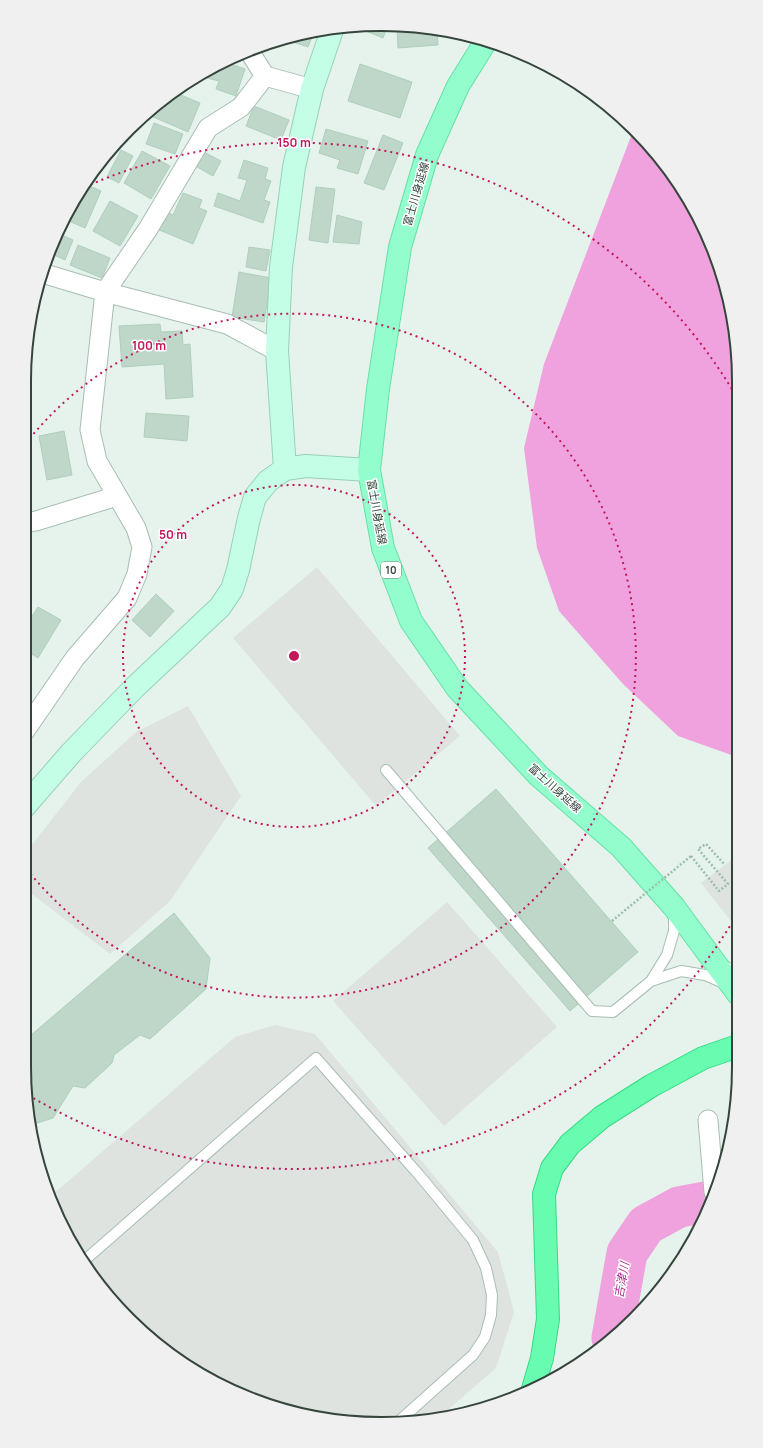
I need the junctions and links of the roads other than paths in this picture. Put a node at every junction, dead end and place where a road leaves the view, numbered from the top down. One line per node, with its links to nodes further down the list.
1 (330, 35): 5 (street)
2 (483, 46): 10 (main road, 富士川身延線 / 10)
3 (252, 56): 4 (street)
4 (265, 76): 5 (street); 7 (street)
5 (312, 89): 8 (street)
6 (48, 275): 7 (street)
7 (105, 292): 8 (street); 11 (street)
8 (277, 351): 9 (street)
9 (285, 468): 10 (street); 15 (street)
10 (369, 470): 16 (main road, 富士川身延線 / 10)
11 (117, 496): 12 (street); 13 (street)
12 (31, 522)
13 (31, 722)
14 (386, 770): 18 (lane)
15 (31, 799)
16 (674, 907): 17 (main road, 富士川身延線 / 10); 18 (lane)
17 (732, 980)
18 (651, 981): 19 (lane)
19 (732, 983)
20 (732, 1048): 24 (highway)
21 (708, 1120): 22 (street)
22 (713, 1179)
23 (88, 1258): 25 (lane)
24 (534, 1382)
25 (405, 1416)

